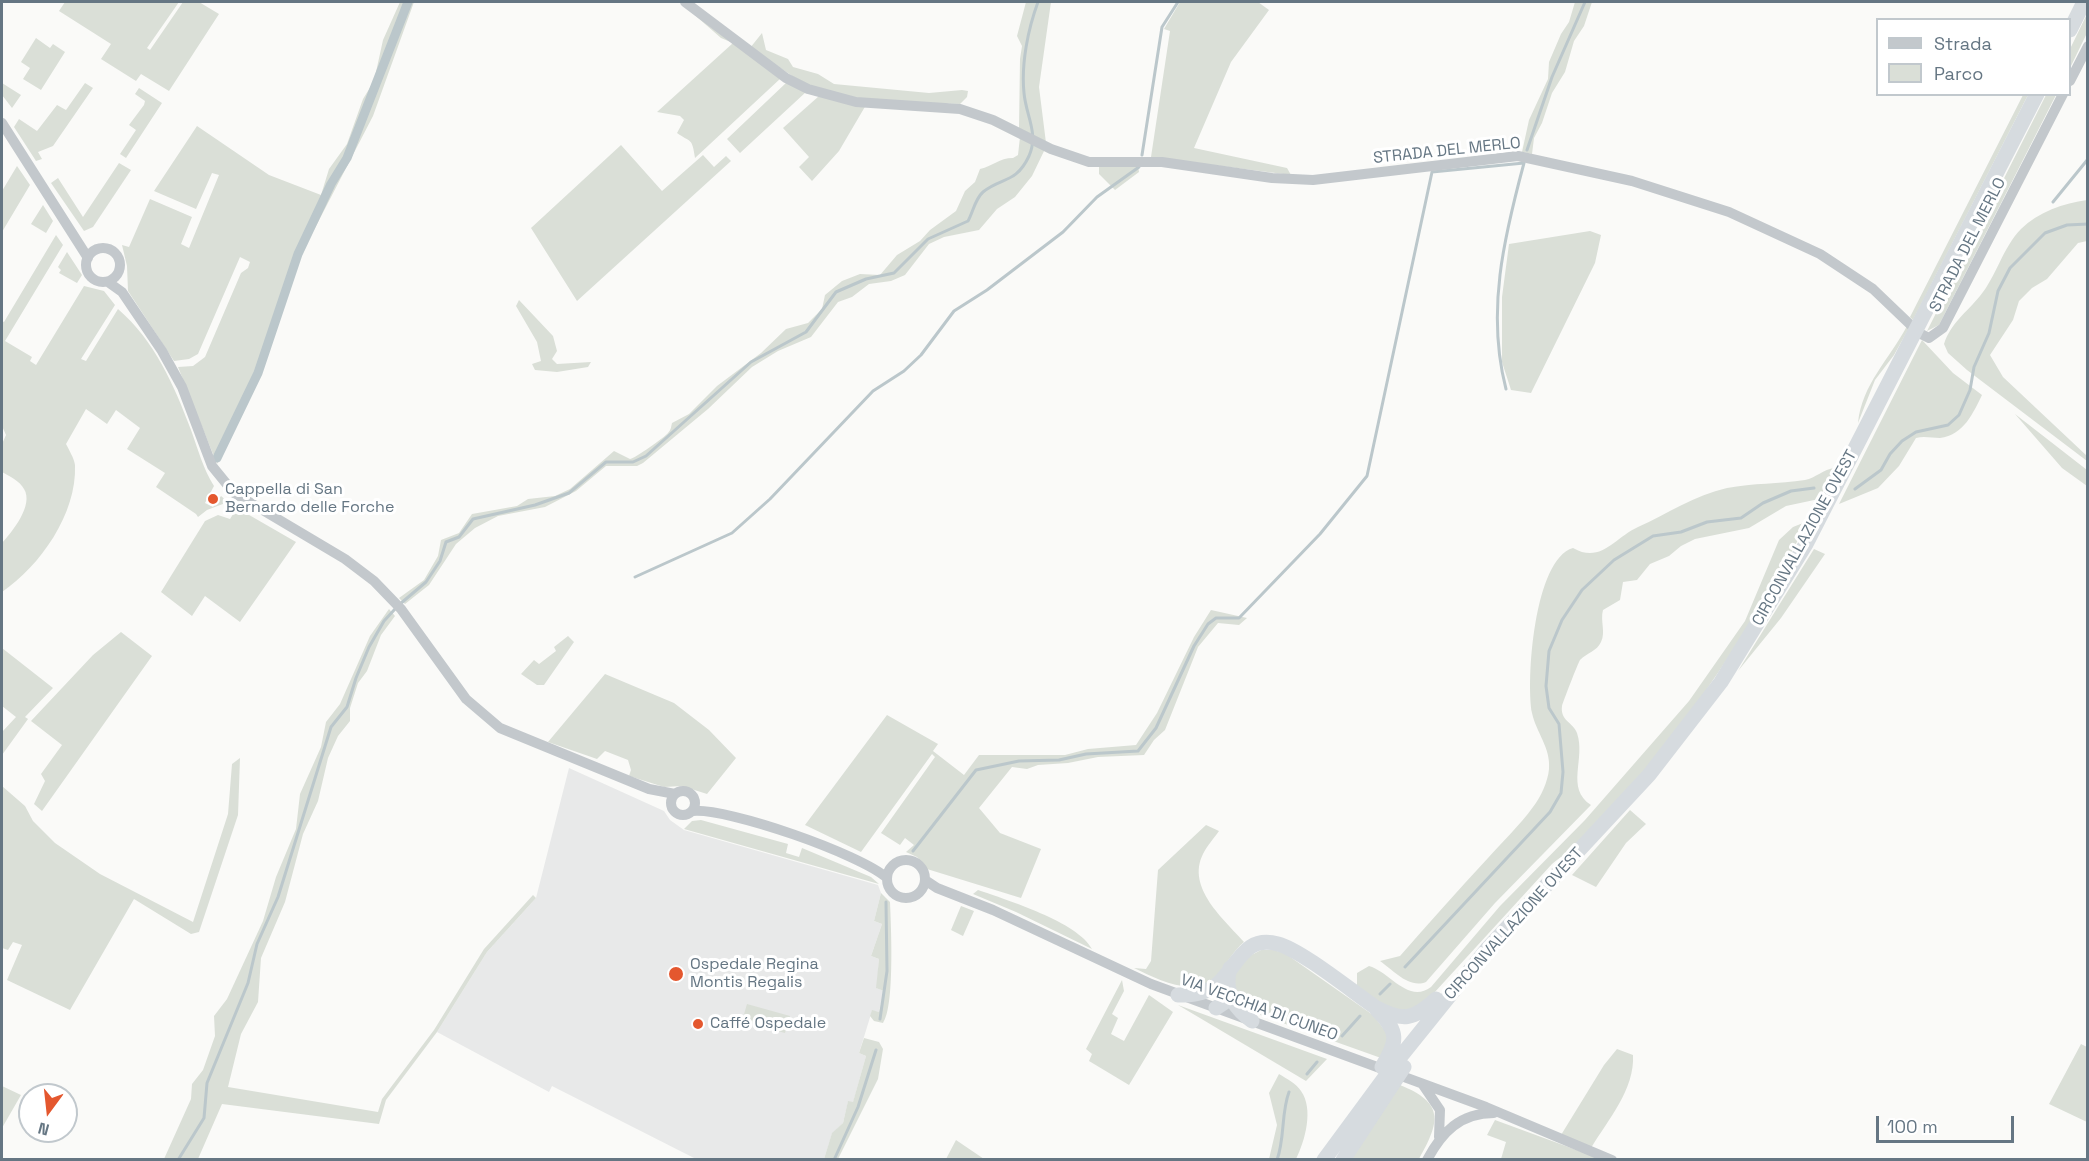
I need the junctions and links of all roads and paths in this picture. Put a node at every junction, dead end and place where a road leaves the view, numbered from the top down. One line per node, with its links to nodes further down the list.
1 (686, 2): 7 (street, STRADA DEL MERLO)
2 (2084, 2): 3 (highway)
3 (2071, 28)
4 (2088, 46): 5 (street)
5 (2071, 79)
6 (2036, 96): 19 (highway, CIRCONVALLAZIONE OVEST)
7 (2062, 96)
8 (2, 123): 9 (street)
9 (91, 254): 10 (street); 10 (street)
10 (113, 278): 11 (street, VIA VECCHIA DI CUNEO)
11 (649, 789): 12 (street, VIA VECCHIA DI CUNEO); 13 (street, VIA VECCHIA DI CUNEO)
12 (675, 794): 13 (street); 14 (street, VIA VECCHIA DI CUNEO)
13 (671, 805): 14 (street, VIA VECCHIA DI CUNEO)
14 (694, 807): 15 (street, VIA VECCHIA DI CUNEO)
15 (866, 864): 16 (street, VIA VECCHIA DI CUNEO); 17 (street, VIA VECCHIA DI CUNEO)
16 (892, 867): 17 (street); 18 (street, VIA VECCHIA DI CUNEO)
17 (887, 878): 18 (street, VIA VECCHIA DI CUNEO)
18 (923, 885): 23 (street, VIA VECCHIA DI CUNEO)
19 (1488, 948): 24 (highway); 26 (highway, CIRCONVALLAZIONE OVEST)
20 (1230, 969): 21 (highway); 22 (highway); 24 (highway)
21 (1213, 987): 23 (highway); 25 (highway)
22 (1229, 993): 25 (highway); 27 (highway)
23 (1178, 995): 25 (street, VIA VECCHIA DI CUNEO)
24 (1375, 1007): 33 (highway)
25 (1215, 1008): 27 (street, VIA VECCHIA DI CUNEO)
26 (1438, 1009): 33 (highway, CIRCONVALLAZIONE OVEST); 36 (highway)
27 (1252, 1022): 28 (street, VIA VECCHIA DI CUNEO)
28 (1421, 1083): 29 (street, VIA VECCHIA DI CUNEO); 31 (street)
29 (1459, 1097): 30 (street, VIA VECCHIA DI CUNEO); 31 (street); 32 (street)
30 (1500, 1113): 32 (street); 38 (street, VIA VECCHIA DI CUNEO)
31 (1441, 1115): 34 (street)
32 (1456, 1122): 34 (street)
33 (1346, 1128): 35 (highway, CIRCONVALLAZIONE OVEST)
34 (1439, 1137): 37 (street)
35 (1324, 1160)
36 (1343, 1160)
37 (1427, 1160)
38 (1612, 1160)

